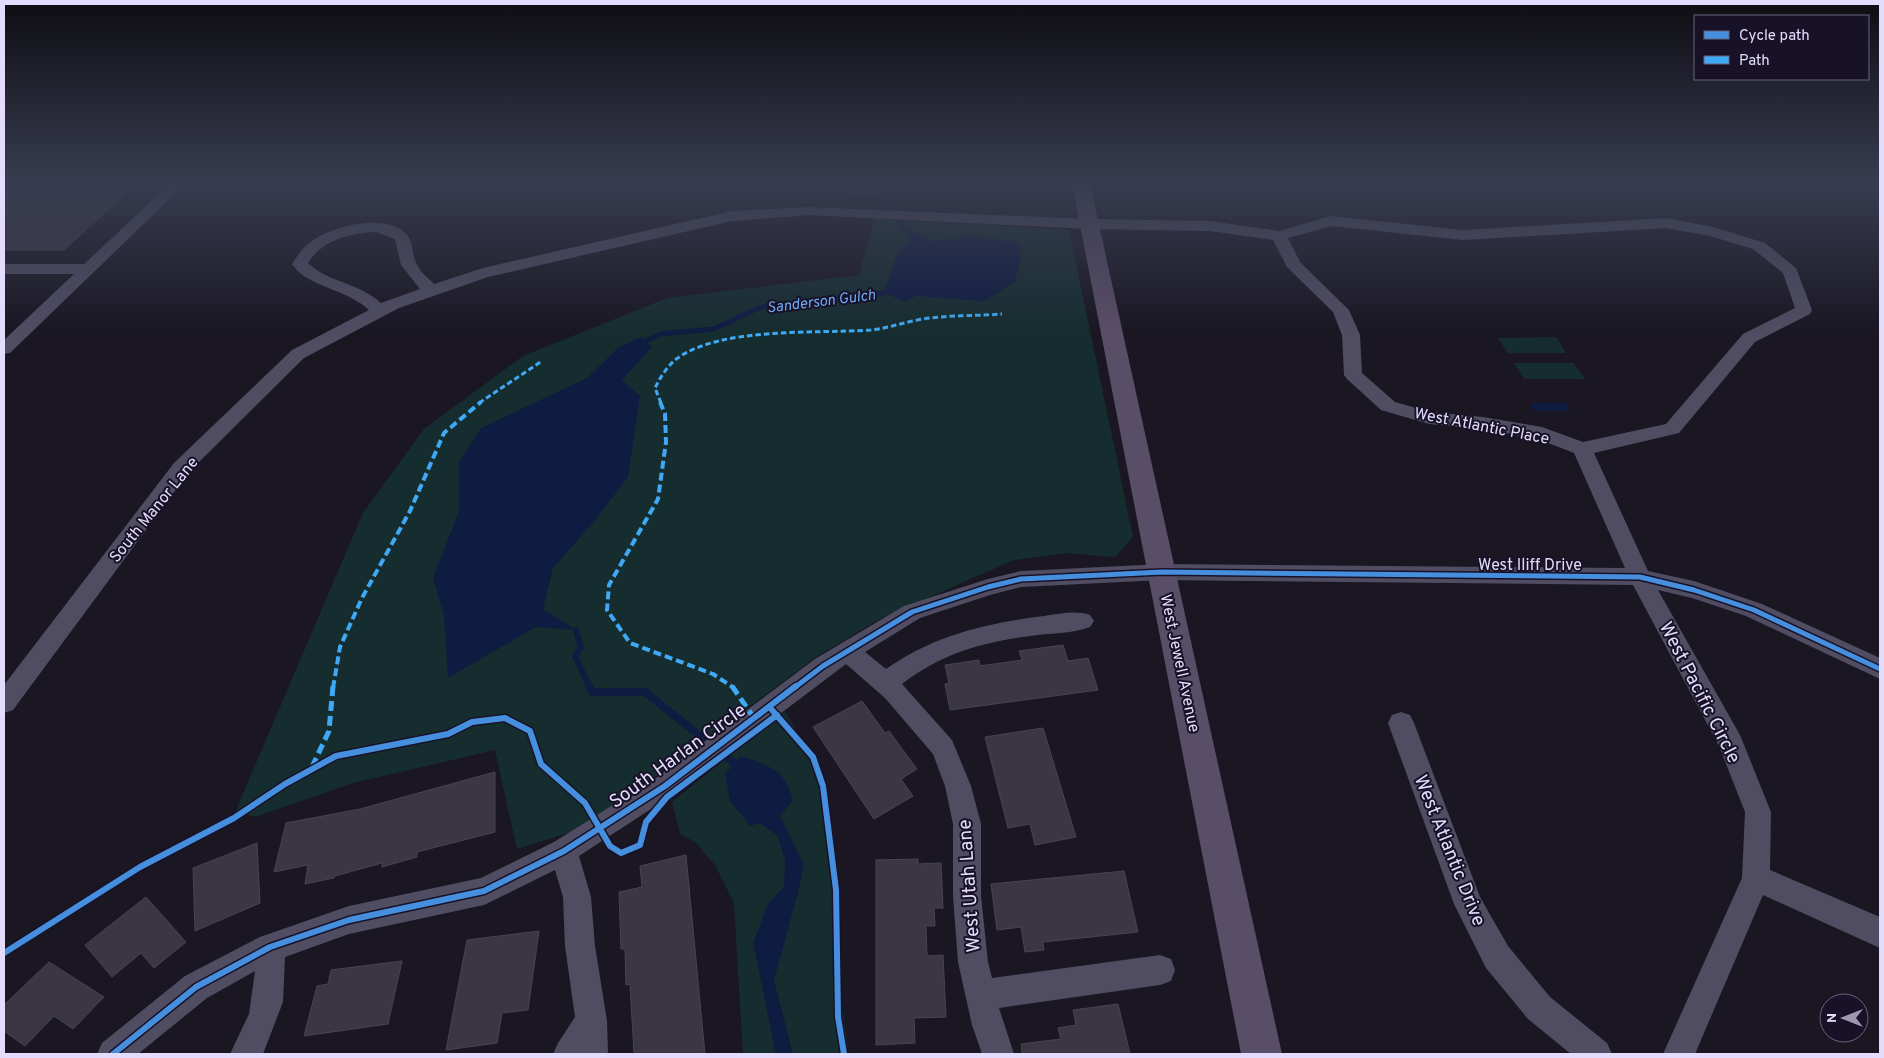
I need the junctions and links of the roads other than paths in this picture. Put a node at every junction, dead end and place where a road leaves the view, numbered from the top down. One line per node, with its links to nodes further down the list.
1 (125, 233): 13 (street)
2 (338, 233): 15 (street)
3 (397, 233): 14 (street)
4 (656, 233): 14 (street, South Manor Lane)
5 (1092, 233): 18 (main road, West Jewell Avenue)
6 (1261, 233): 11 (street, South Manor Lane)
7 (1288, 233): 11 (street)
8 (1457, 233): 9 (street)
9 (1475, 233)
10 (1718, 233): 17 (street)
11 (1279, 236): 17 (street, West Atlantic Place)
12 (4, 269): 13 (street)
13 (87, 269): 16 (street)
14 (431, 291): 15 (street, South Manor Lane)
15 (379, 310): 24 (street, South Manor Lane)
16 (4, 349)
17 (1582, 449): 19 (street, West Pacific Circle)
18 (1162, 572): 19 (street, West Iliff Drive); 21 (street, South Harlan Circle); 38 (main road, West Jewell Avenue)
19 (1640, 577): 22 (street, West Iliff Drive); 27 (street, West Pacific Circle)
20 (1082, 621): 23 (street)
21 (848, 651): 23 (street, West Utah Lane); 26 (street, South Harlan Circle)
22 (1880, 669)
23 (885, 683): 31 (street, West Utah Lane)
24 (4, 702)
25 (1401, 724): 39 (street, West Atlantic Drive)
26 (564, 851): 29 (street, South Harlan Circle); 32 (street)
27 (1756, 878): 28 (street); 40 (street, West Pacific Circle)
28 (1880, 934)
29 (270, 946): 33 (street, South Harlan Circle); 34 (street)
30 (1160, 970): 31 (street)
31 (981, 995): 37 (street, West Utah Lane)
32 (591, 1021): 35 (street); 36 (street)
33 (113, 1054)
34 (246, 1054)
35 (569, 1054)
36 (592, 1054)
37 (998, 1054)
38 (1262, 1054)
39 (1596, 1054)
40 (1679, 1054)

